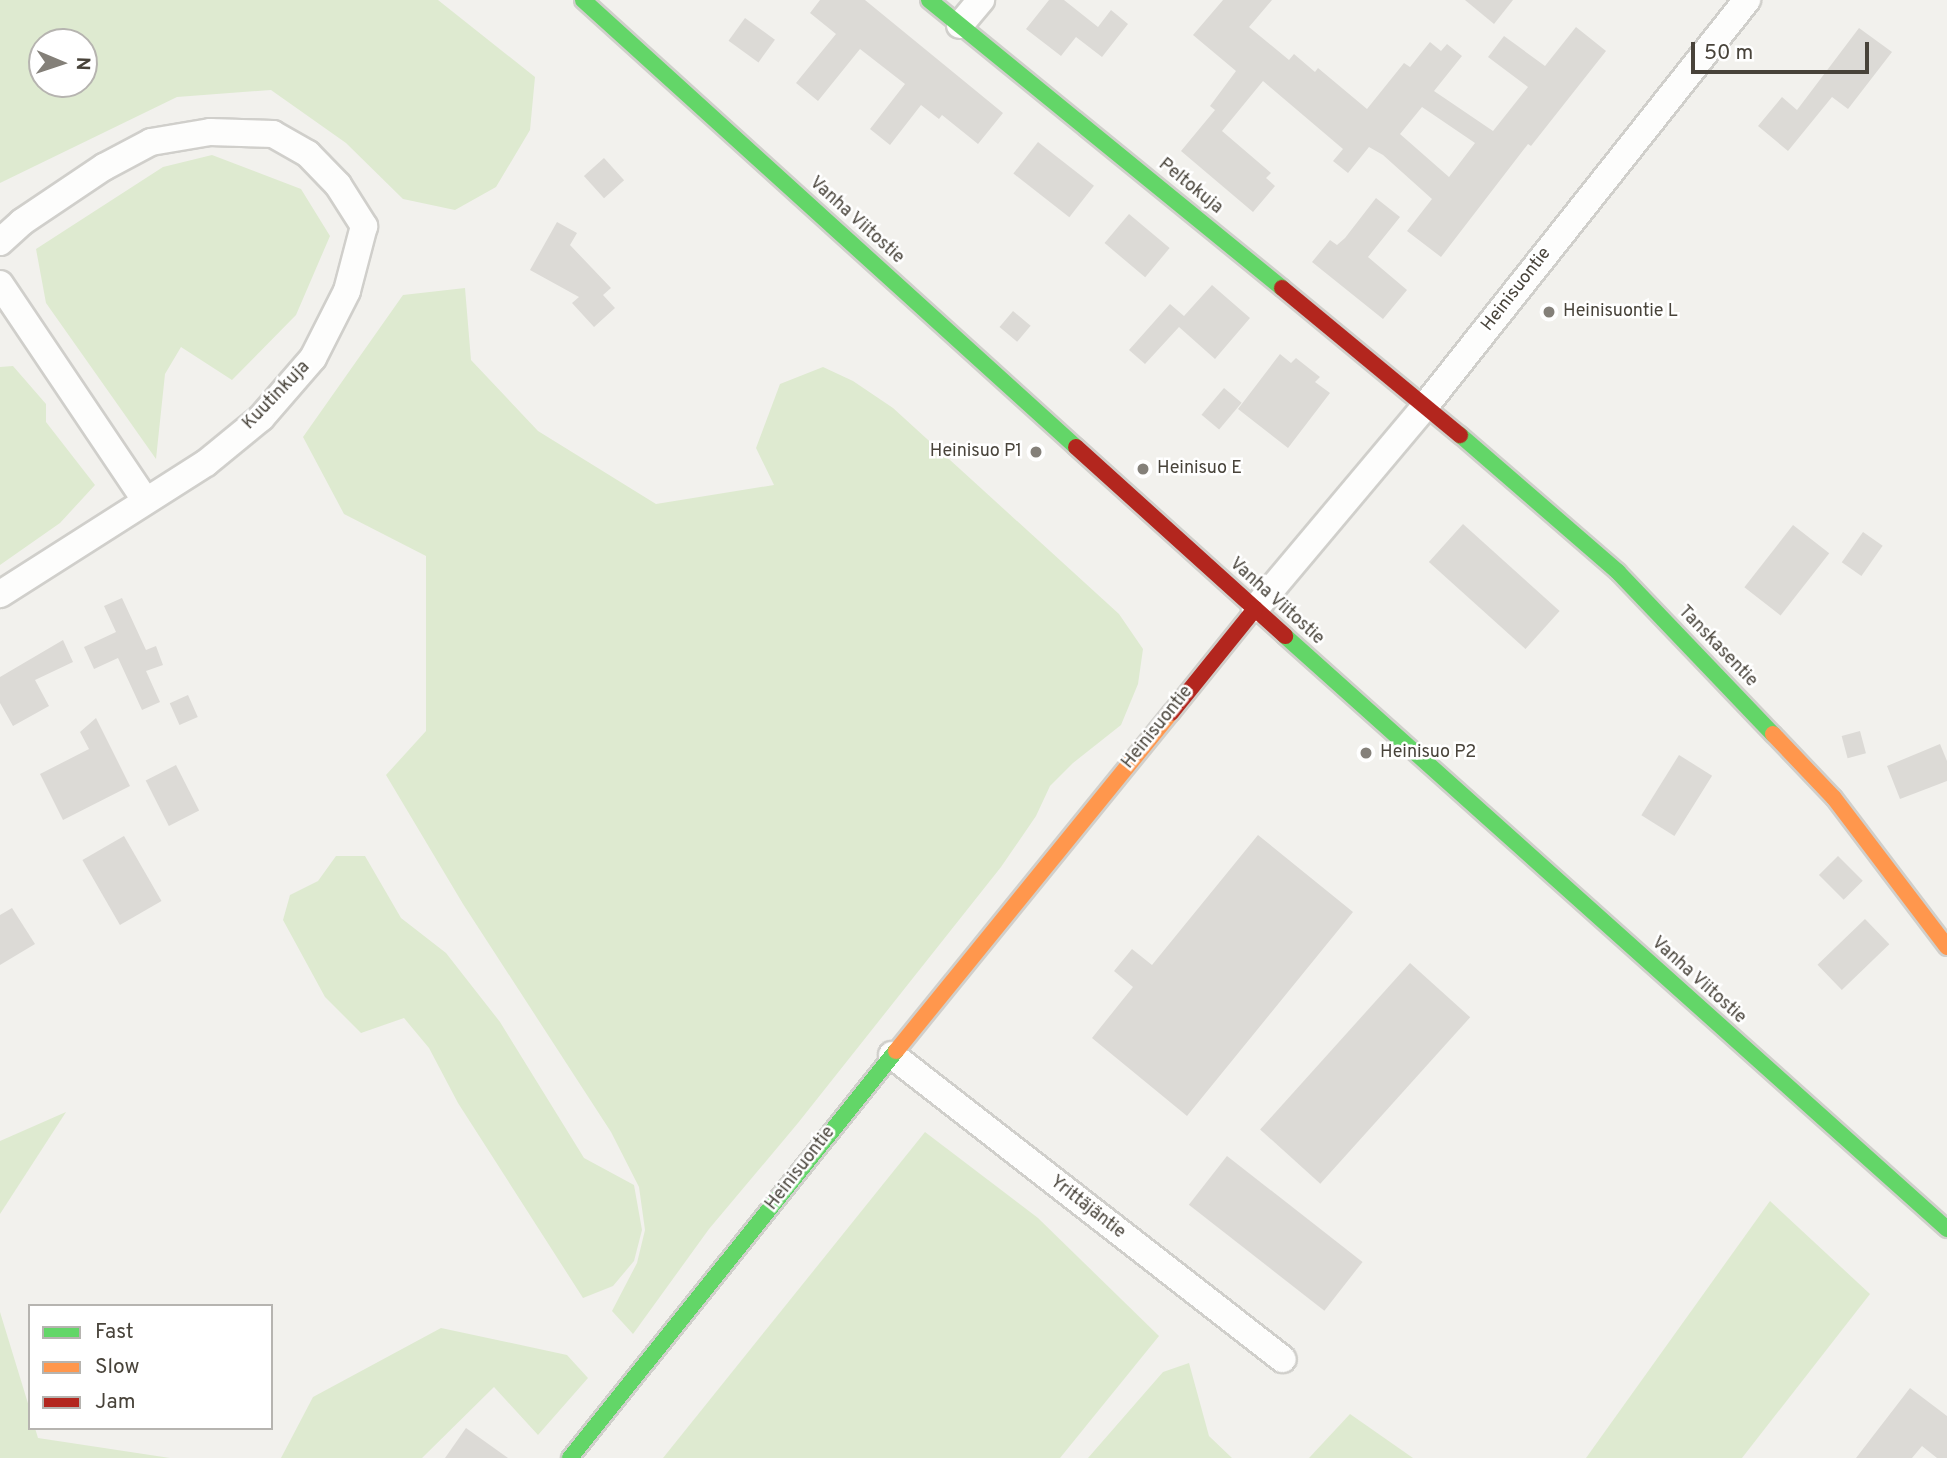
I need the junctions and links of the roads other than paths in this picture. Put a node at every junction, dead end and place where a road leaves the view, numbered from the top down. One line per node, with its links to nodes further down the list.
1 (583, 0): 11 (street, Vanha Viitostie)
2 (929, 0): 5 (street, Peltokuja)
3 (981, 0): 5 (street)
4 (1747, 0): 8 (street, Heinisuontie)
5 (960, 25): 8 (street, Peltokuja)
6 (0, 242): 9 (street, Kuutinkuja)
7 (0, 284): 9 (street)
8 (1426, 405): 11 (street, Heinisuontie); 12 (street, Tanskasentie)
9 (145, 500): 10 (street, Kuutinkuja)
10 (0, 594)
11 (1255, 609): 13 (street, Heinisuontie); 14 (street, Vanha Viitostie)
12 (1947, 947)
13 (892, 1055): 15 (street, Yrittäjäntie); 16 (street, Heinisuontie)
14 (1947, 1229)
15 (1283, 1359)
16 (570, 1458)

